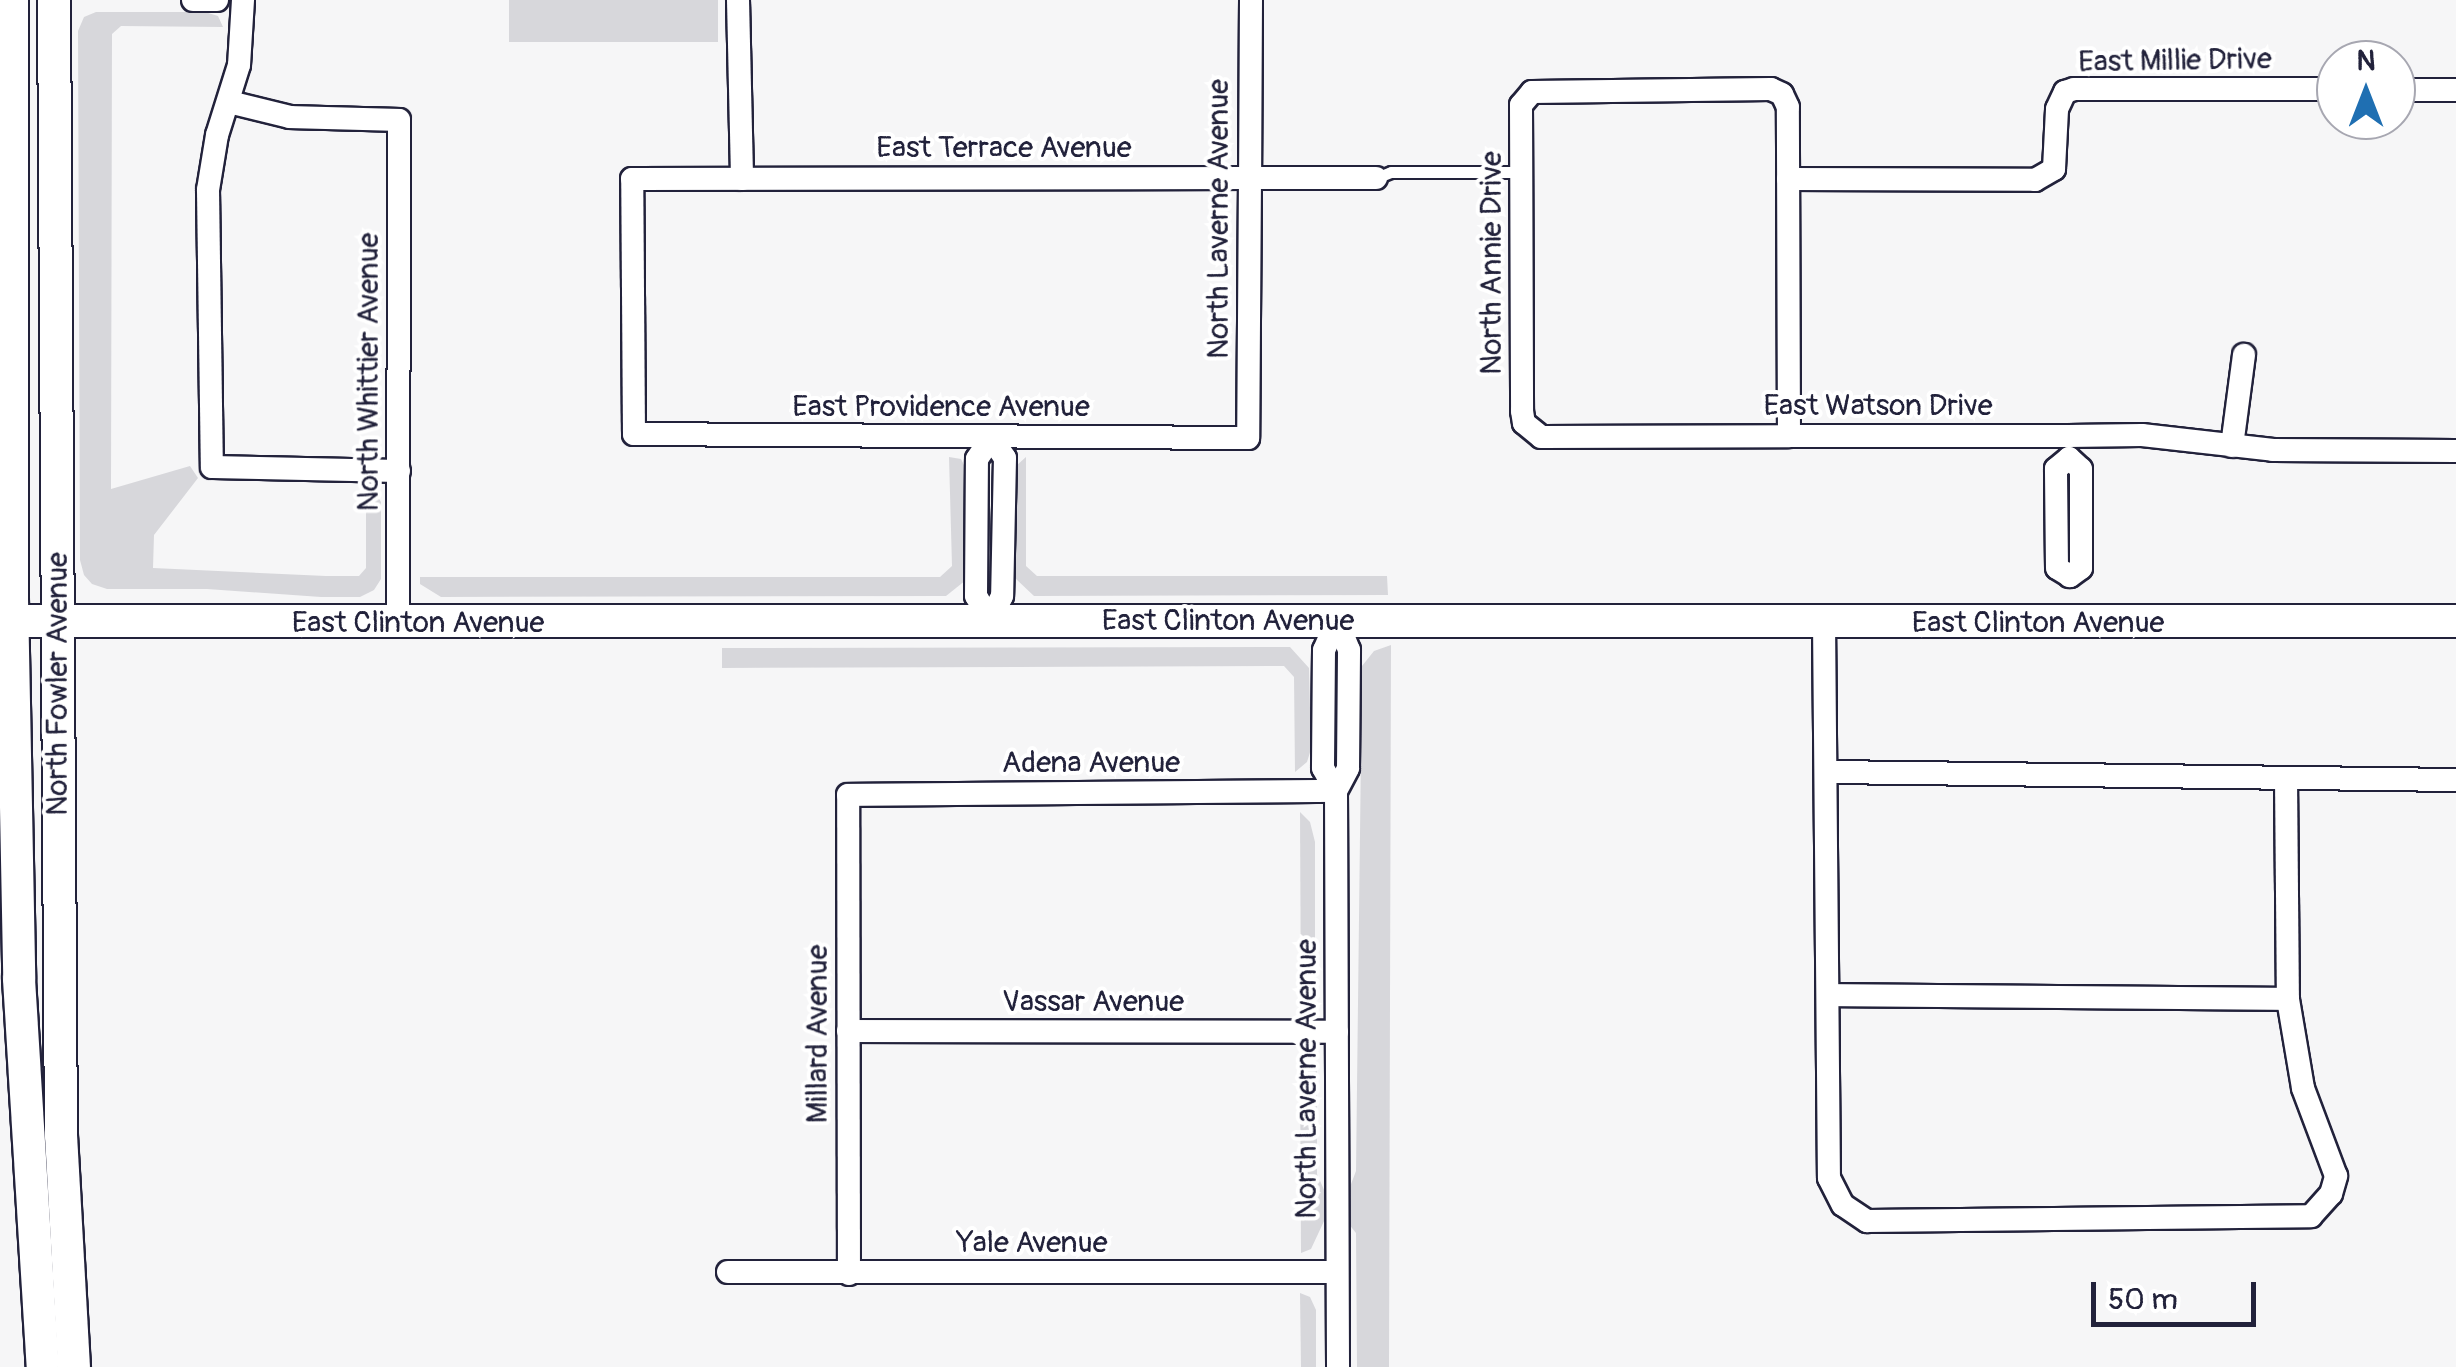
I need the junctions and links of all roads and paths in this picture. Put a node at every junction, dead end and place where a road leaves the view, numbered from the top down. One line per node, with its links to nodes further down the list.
1 (12, 0): 17 (main road, North Fowler Avenue)
2 (54, 0): 31 (main road, North Fowler Avenue)
3 (193, 0): 4 (street)
4 (217, 0)
5 (243, 0): 11 (street)
6 (738, 0): 13 (street)
7 (1251, 0): 14 (street, North Laverne Avenue)
8 (2316, 90): 16 (street, East Millie Drive)
9 (2416, 90): 10 (street)
10 (2456, 90)
11 (230, 102): 28 (street, North Whittier Avenue); 28 (street)
12 (1521, 172): 15 (lane); 16 (street, North Annie Drive); 20 (street, North Annie Drive)
13 (742, 178): 14 (street, East Terrace Avenue); 21 (street, East Terrace Avenue)
14 (1250, 178): 15 (street, East Terrace Avenue); 24 (street, North Laverne Avenue)
15 (1376, 178)
16 (1788, 179): 22 (street)
17 (6, 191): 19 (main road, North Fowler Avenue)
18 (2244, 355): 25 (street)
19 (6, 386): 30 (main road, North Fowler Avenue)
20 (1528, 428): 22 (street, East Watson Drive)
21 (634, 434): 23 (street, East Providence Avenue)
22 (1789, 436): 26 (street, East Watson Drive)
23 (991, 438): 24 (street, East Providence Avenue); 29 (street)
24 (1248, 438)
25 (2232, 446): 26 (street, East Watson Drive); 27 (street, East Watson Drive)
26 (2068, 447): 36 (street)
27 (2456, 451)
28 (399, 471): 35 (street, North Whittier Avenue)
29 (990, 620): 32 (main road, East Clinton Avenue); 35 (main road, East Clinton Avenue)
30 (8, 621): 31 (main road, East Clinton Avenue); 49 (main road, North Fowler Avenue)
31 (59, 621): 35 (main road, East Clinton Avenue); 50 (main road, North Fowler Avenue)
32 (1337, 621): 33 (main road, East Clinton Avenue); 40 (street, North Laverne Avenue)
33 (1824, 621): 36 (main road, East Clinton Avenue); 37 (street)
34 (2456, 622): 36 (main road, East Clinton Avenue)
35 (398, 624)
36 (2070, 624)
37 (1828, 772): 38 (street); 42 (street)
38 (2286, 778): 39 (street); 43 (street)
39 (2456, 780)
40 (1336, 791): 41 (street, Adena Avenue); 45 (street, North Laverne Avenue)
41 (848, 794): 44 (street, Millard Avenue)
42 (1829, 995): 43 (street); 43 (street)
43 (2288, 999)
44 (848, 1031): 45 (street, Vassar Avenue); 48 (street, Millard Avenue)
45 (1337, 1032): 47 (street, North Laverne Avenue)
46 (728, 1272): 48 (street, Yale Avenue)
47 (1338, 1272): 48 (street, Yale Avenue); 51 (street, North Laverne Avenue)
48 (849, 1274)
49 (43, 1367)
50 (74, 1367)
51 (1338, 1367)

